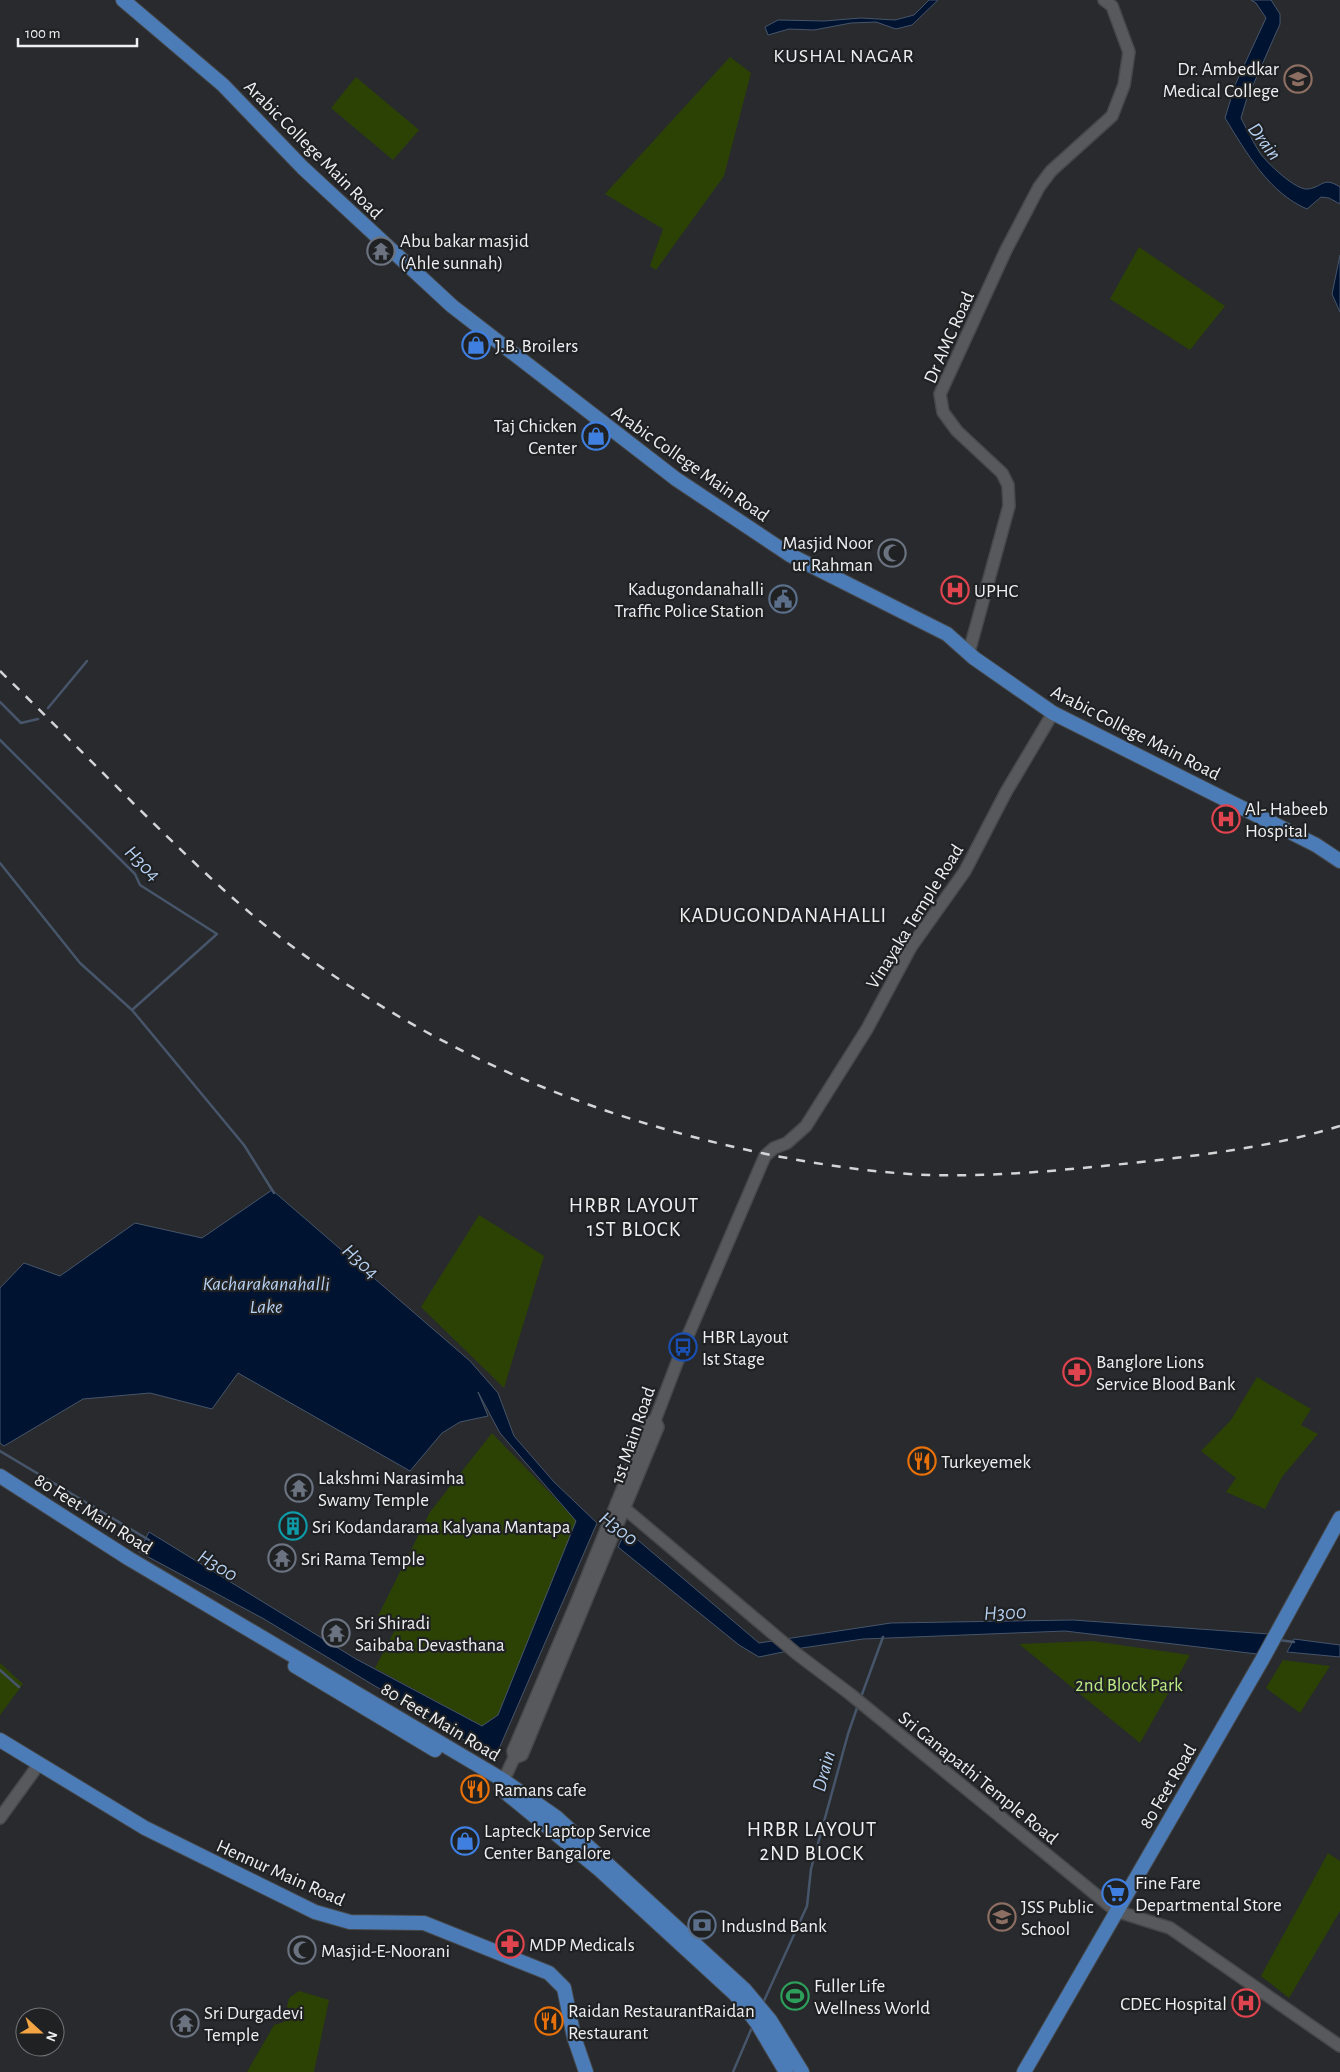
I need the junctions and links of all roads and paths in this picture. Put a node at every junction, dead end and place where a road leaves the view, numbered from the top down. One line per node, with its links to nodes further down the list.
1 (123, 0): 3 (main road, Arabic College Main Road)
2 (1104, 0): 3 (street, Dr AMC Road)
3 (968, 652): 4 (main road, Arabic College Main Road)
4 (1053, 714): 5 (main road, Arabic College Main Road); 6 (street, Vinayaka Temple Road)
5 (1340, 861)
6 (774, 1148): 9 (street, 1st Main Road)
7 (0, 1476): 17 (main road, 80 Feet Main Road)
8 (0, 1487): 17 (main road, 80 Feet Main Road)
9 (621, 1506): 11 (street, 1st Main Road); 19 (street, Sri Ganapathi Temple Road)
10 (1340, 1518): 13 (main road, 80 Feet Road)
11 (608, 1532): 15 (street); 15 (street)
12 (1340, 1536): 13 (main road, 80 Feet Road)
13 (1276, 1643): 19 (main road, 80 Feet Road)
14 (0, 1740): 16 (main road, Hennur Main Road)
15 (514, 1758): 17 (street)
16 (39, 1764): 18 (street); 21 (main road, Hennur Main Road)
17 (501, 1784): 22 (main road, 80 Feet Main Road); 23 (main road, 80 Feet Main Road)
18 (0, 1818)
19 (1119, 1913): 20 (street, Sri Ganapathi Temple Road); 24 (main road, 80 Feet Road); 25 (main road, 80 Feet Road)
20 (1340, 2046)
21 (586, 2072)
22 (786, 2072)
23 (802, 2072)
24 (1024, 2072)
25 (1035, 2072)

